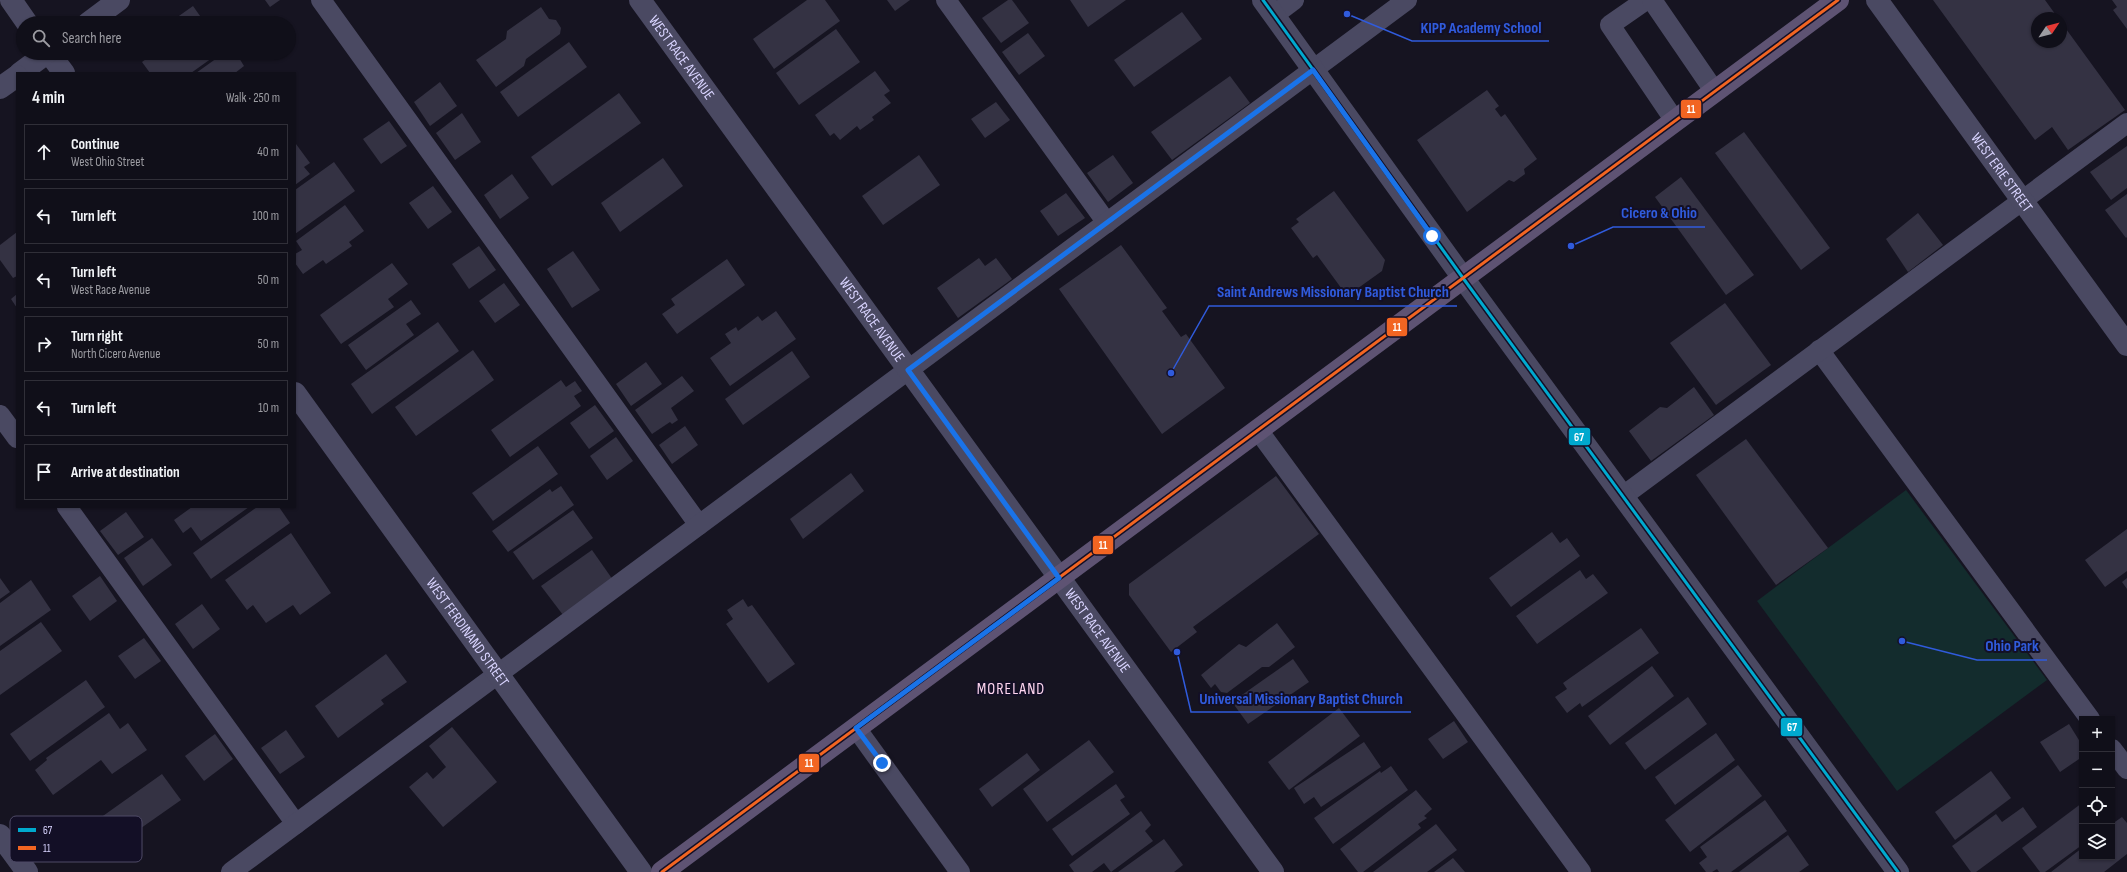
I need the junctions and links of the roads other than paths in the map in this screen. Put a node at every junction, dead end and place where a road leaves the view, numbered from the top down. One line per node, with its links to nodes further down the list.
1 (11, 0): 13 (street)
2 (119, 0): 14 (street)
3 (321, 0): 37 (lane)
4 (640, 0): 30 (street, WEST RACE AVENUE)
5 (946, 0): 26 (lane)
6 (1294, 0): 12 (lane)
7 (1407, 0): 17 (lane)
8 (1646, 0): 23 (lane)
9 (1652, 0): 22 (lane)
10 (1838, 0): 22 (main road)
11 (1878, 0): 25 (street, WEST ERIE STREET)
12 (1268, 8): 17 (street)
13 (22, 16)
14 (97, 16)
15 (38, 60): 18 (street)
16 (54, 60): 19 (street)
17 (1313, 70): 26 (lane); 27 (street)
18 (21, 72)
19 (63, 72)
20 (16, 77): 21 (street)
21 (0, 88)
22 (1715, 92): 23 (main road)
23 (1675, 121): 27 (main road)
24 (2127, 123): 25 (lane)
25 (2022, 201): 28 (street, WEST ERIE STREET); 29 (lane)
26 (1107, 223): 30 (lane)
27 (1463, 278): 33 (main road); 35 (street)
28 (2127, 345)
29 (1819, 350): 35 (lane); 40 (lane)
30 (908, 370): 37 (lane); 38 (street, WEST RACE AVENUE)
31 (296, 394): 39 (street, WEST FERDINAND STREET)
32 (0, 415): 34 (lane)
33 (1258, 430): 38 (main road); 54 (lane)
34 (16, 437)
35 (1623, 496): 55 (street)
36 (68, 508): 44 (lane)
37 (699, 525): 39 (lane)
38 (1059, 578): 41 (main road); 53 (street, WEST RACE AVENUE)
39 (498, 674): 44 (lane); 50 (street, WEST FERDINAND STREET)
40 (2088, 716)
41 (856, 728): 51 (main road); 52 (lane)
42 (2114, 752): 43 (lane)
43 (2127, 769)
44 (296, 824): 49 (lane)
45 (0, 835): 46 (street)
46 (10, 849)
47 (20, 862): 48 (street)
48 (27, 872)
49 (231, 872)
50 (641, 872)
51 (662, 872)
52 (960, 872)
53 (1273, 872)
54 (1582, 872)
55 (1898, 872)

